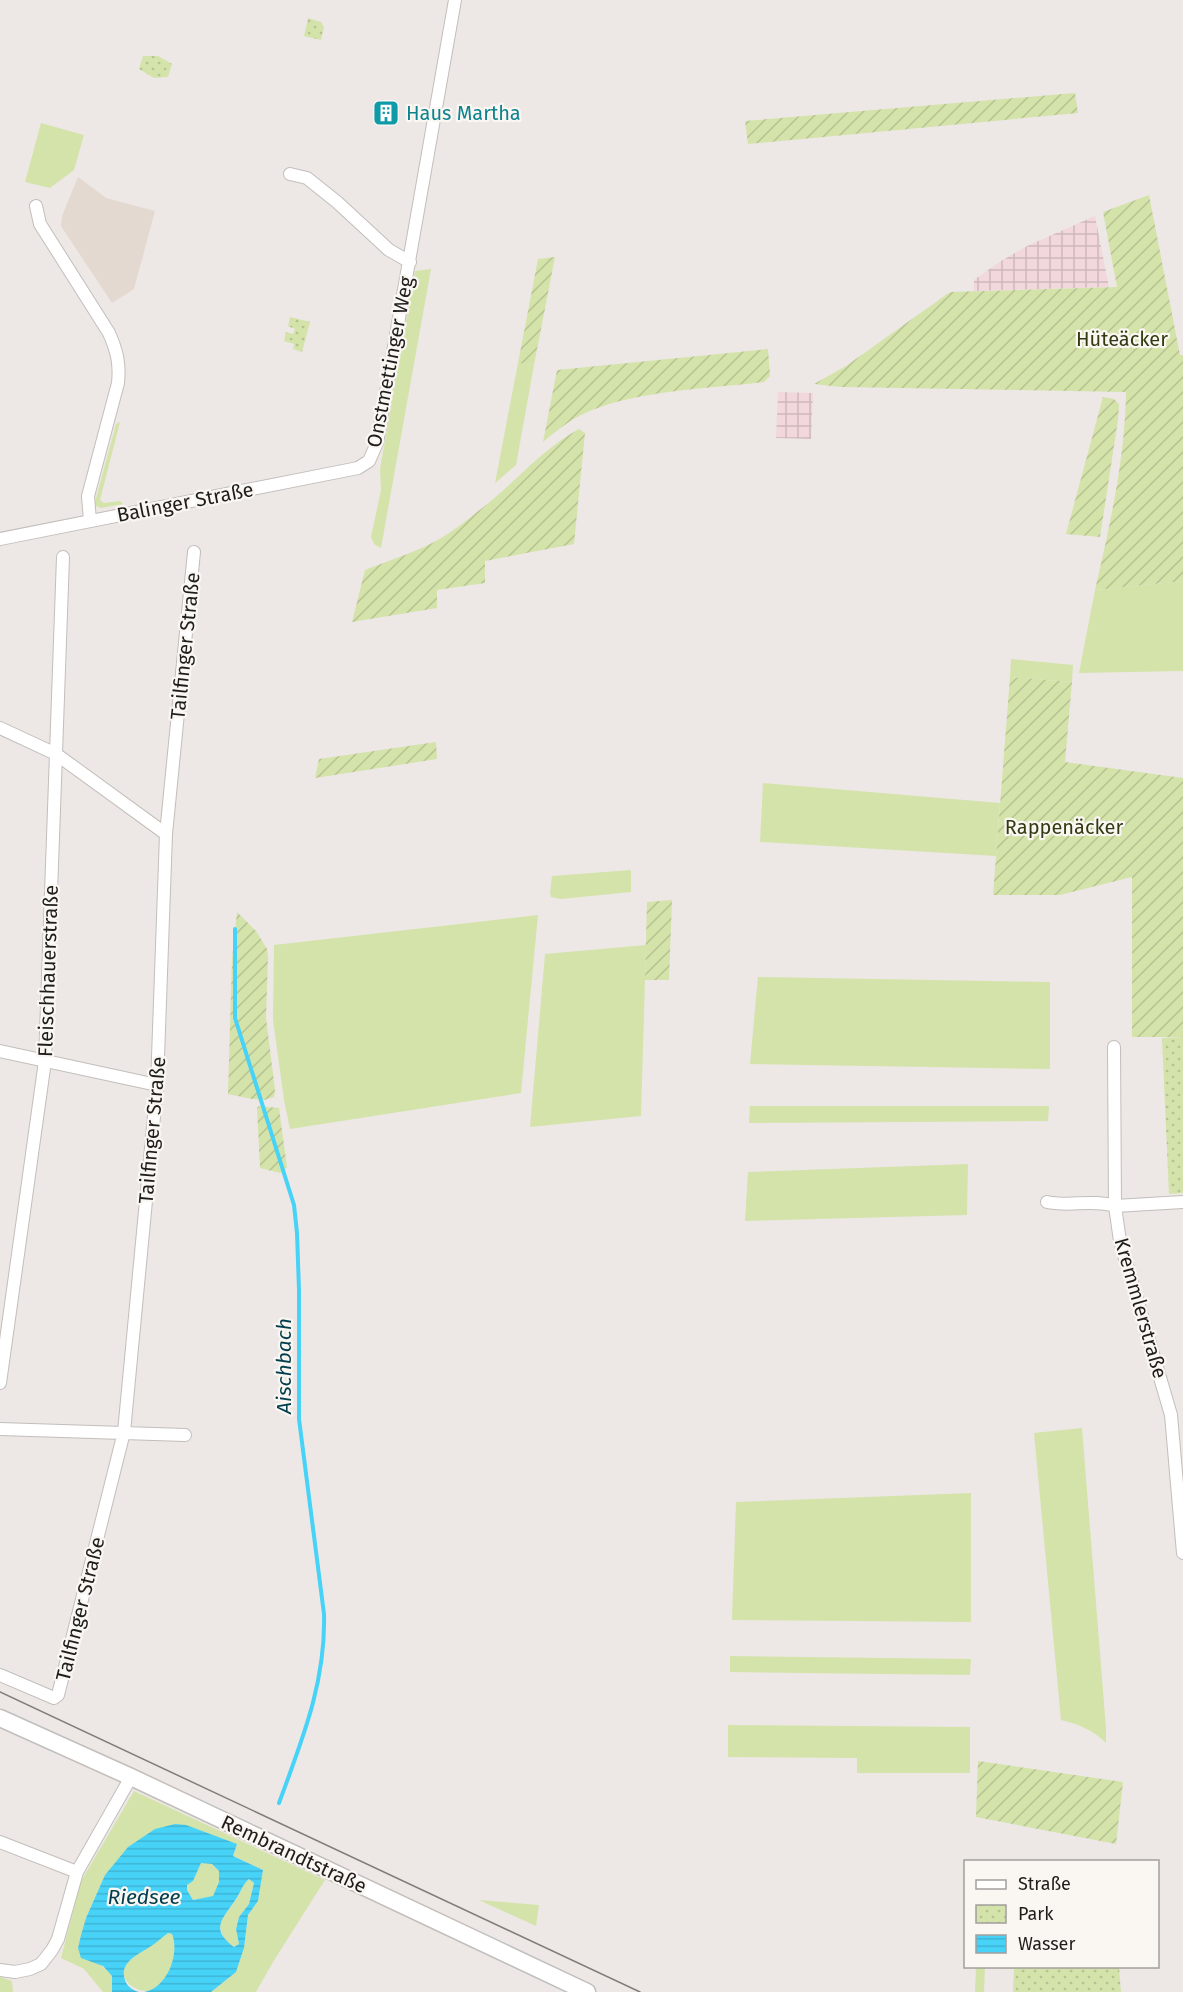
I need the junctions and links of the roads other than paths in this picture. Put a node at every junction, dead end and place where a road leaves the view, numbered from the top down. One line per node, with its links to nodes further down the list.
1 (455, 0): 4 (street, Onstmettinger Weg)
2 (290, 174): 4 (street, Onstmettinger Weg)
3 (36, 206): 6 (street)
4 (410, 262): 5 (street, Onstmettinger Weg)
5 (369, 461): 6 (street, Balinger Straße)
6 (90, 521): 7 (street, Balinger Straße)
7 (0, 539)
8 (194, 552): 12 (street, Tailfinger Straße)
9 (63, 557): 11 (street, Fleischhauerstraße)
10 (0, 728): 11 (street)
11 (56, 754): 12 (street); 15 (street, Fleischhauerstraße)
12 (166, 834): 16 (street, Tailfinger Straße)
13 (1114, 1047): 19 (street, Kremmlerstraße)
14 (0, 1052): 15 (street)
15 (45, 1061): 16 (street); 20 (street, Fleischhauerstraße)
16 (158, 1085): 22 (street, Tailfinger Straße)
17 (1047, 1202): 19 (street)
18 (1183, 1202): 19 (street)
19 (1115, 1206): 24 (street, Kremmlerstraße)
20 (0, 1383)
21 (0, 1429): 22 (street)
22 (124, 1432): 23 (street); 26 (street, Tailfinger Straße)
23 (185, 1436)
24 (1181, 1484): 25 (street, Kremmlerstraße)
25 (1183, 1553)
26 (0, 1674)
27 (0, 1718): 28 (street, Rembrandtstraße)
28 (131, 1777): 30 (street); 32 (street, Rembrandtstraße)
29 (0, 1842): 30 (street)
30 (77, 1872): 31 (street)
31 (0, 1970)
32 (587, 1992)

